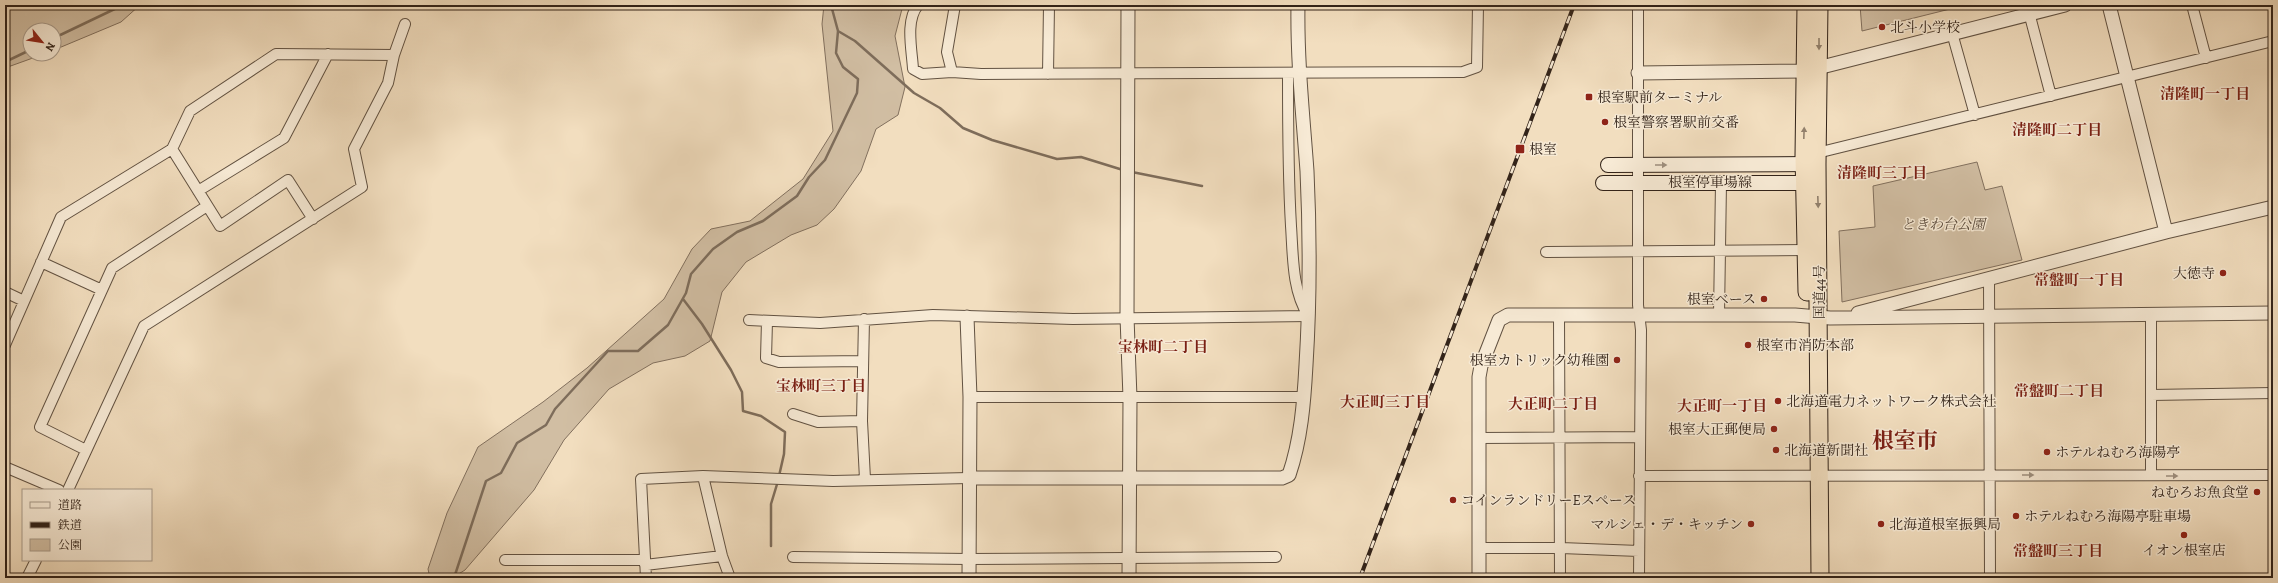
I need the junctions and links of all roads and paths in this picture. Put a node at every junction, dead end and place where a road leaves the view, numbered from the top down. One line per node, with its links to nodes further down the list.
1 (918, 5): 21 (street)
2 (955, 5): 21 (street)
3 (1049, 5): 23 (street)
4 (1128, 5): 24 (street)
5 (1298, 5): 25 (street)
6 (1478, 5): 25 (street)
7 (1638, 5): 22 (street)
8 (1806, 5): 20 (highway, 国道44号)
9 (1819, 5): 20 (highway, 国道44号, one-way to 20)
10 (2065, 5): 13 (street)
11 (2109, 5): 26 (street)
12 (2192, 5): 19 (street)
13 (2028, 9): 15 (street); 27 (street)
14 (404, 24): 18 (street)
15 (1952, 33): 20 (street); 28 (street)
16 (2273, 41): 19 (street)
17 (328, 54): 18 (street); 29 (street); 37 (street)
18 (394, 55): 40 (street)
19 (2206, 58): 26 (street)
20 (1812, 70): 22 (street); 30 (highway, 国道44号)
21 (952, 72): 23 (street)
22 (1638, 73): 32 (street)
23 (1048, 74): 24 (street)
24 (1128, 74): 25 (street); 60 (street)
25 (1294, 74): 55 (street); 55 (street)
26 (2127, 78): 27 (street); 41 (street)
27 (2050, 96): 28 (street)
28 (1975, 115): 30 (street)
29 (172, 149): 37 (street); 46 (street)
30 (1811, 159): 32 (main road, 根室停車場線, one-way to 30); 36 (highway, 国道44号)
31 (1608, 165): 32 (main road, 根室停車場線)
32 (1638, 165): 33 (street)
33 (1638, 182): 34 (main road, 根室停車場線); 35 (main road, 根室停車場線); 44 (street)
34 (1721, 182): 36 (main road, 根室停車場線); 45 (street)
35 (1603, 183)
36 (1811, 183): 42 (highway, 国道44号); 59 (highway, 国道44号, one-way to 59)
37 (198, 191): 38 (street)
38 (207, 206): 40 (street); 48 (street)
39 (2273, 207): 41 (street)
40 (313, 219): 77 (street)
41 (2166, 232): 47 (street)
42 (1806, 250): 45 (street); 59 (highway, 国道44号)
43 (1546, 252): 44 (street)
44 (1638, 252): 45 (street); 52 (street)
45 (1719, 252): 53 (street)
46 (41, 262): 48 (street); 50 (street)
47 (1989, 278): 57 (street); 61 (street)
48 (102, 290): 77 (street)
49 (5, 292): 50 (street)
50 (24, 301): 65 (street)
51 (2273, 313): 54 (street)
52 (1640, 315): 53 (street); 56 (street); 74 (street)
53 (1719, 315): 59 (street)
54 (2151, 315): 57 (street); 68 (street)
55 (1309, 316): 60 (street); 70 (street)
56 (1559, 316): 75 (street); 76 (street)
57 (1989, 316): 61 (street); 79 (street)
58 (967, 317): 60 (street); 62 (street); 69 (street)
59 (1813, 317): 61 (street); 80 (highway, 国道44号)
60 (1126, 318): 71 (street)
61 (1839, 318)
62 (864, 319): 64 (street); 66 (street)
63 (749, 320): 64 (street)
64 (768, 321): 66 (street)
65 (5, 345)
66 (863, 361): 73 (street)
67 (2273, 393): 68 (street)
68 (2151, 395): 81 (street)
69 (970, 397): 71 (street); 85 (street)
70 (1304, 397): 71 (street); 87 (street)
71 (1130, 398): 87 (street)
72 (793, 414): 73 (street)
73 (862, 422): 86 (street)
74 (1640, 437): 76 (street); 84 (street)
75 (1479, 438): 76 (street); 90 (street)
76 (1559, 438): 91 (street)
77 (86, 450): 89 (street)
78 (5, 467): 88 (street)
79 (1989, 474): 80 (street); 81 (street, one-way to 81); 111 (street)
80 (1813, 475): 84 (street); 109 (highway, 国道44号); 110 (highway, 国道44号)
81 (2151, 475): 82 (street, one-way to 82)
82 (2273, 475)
83 (703, 476): 86 (street); 93 (street); 100 (street)
84 (1639, 476): 92 (street)
85 (969, 478): 86 (street); 87 (street); 97 (street)
86 (866, 479)
87 (1130, 479): 95 (street)
88 (57, 489)
89 (68, 489)
90 (1479, 548): 91 (street); 106 (street)
91 (1561, 548): 92 (street); 107 (street)
92 (1639, 551): 108 (street)
93 (722, 556): 100 (street); 103 (street)
94 (793, 557): 97 (street)
95 (1129, 557): 96 (street); 97 (street); 105 (street)
96 (1276, 557)
97 (969, 559): 104 (street)
98 (505, 560): 100 (street)
99 (36, 561): 101 (street)
100 (645, 562): 102 (street)
101 (27, 578)
102 (646, 578)
103 (730, 578)
104 (969, 578)
105 (1129, 578)
106 (1479, 578)
107 (1560, 578)
108 (1639, 578)
109 (1808, 578)
110 (1820, 578)
111 (1990, 578)

